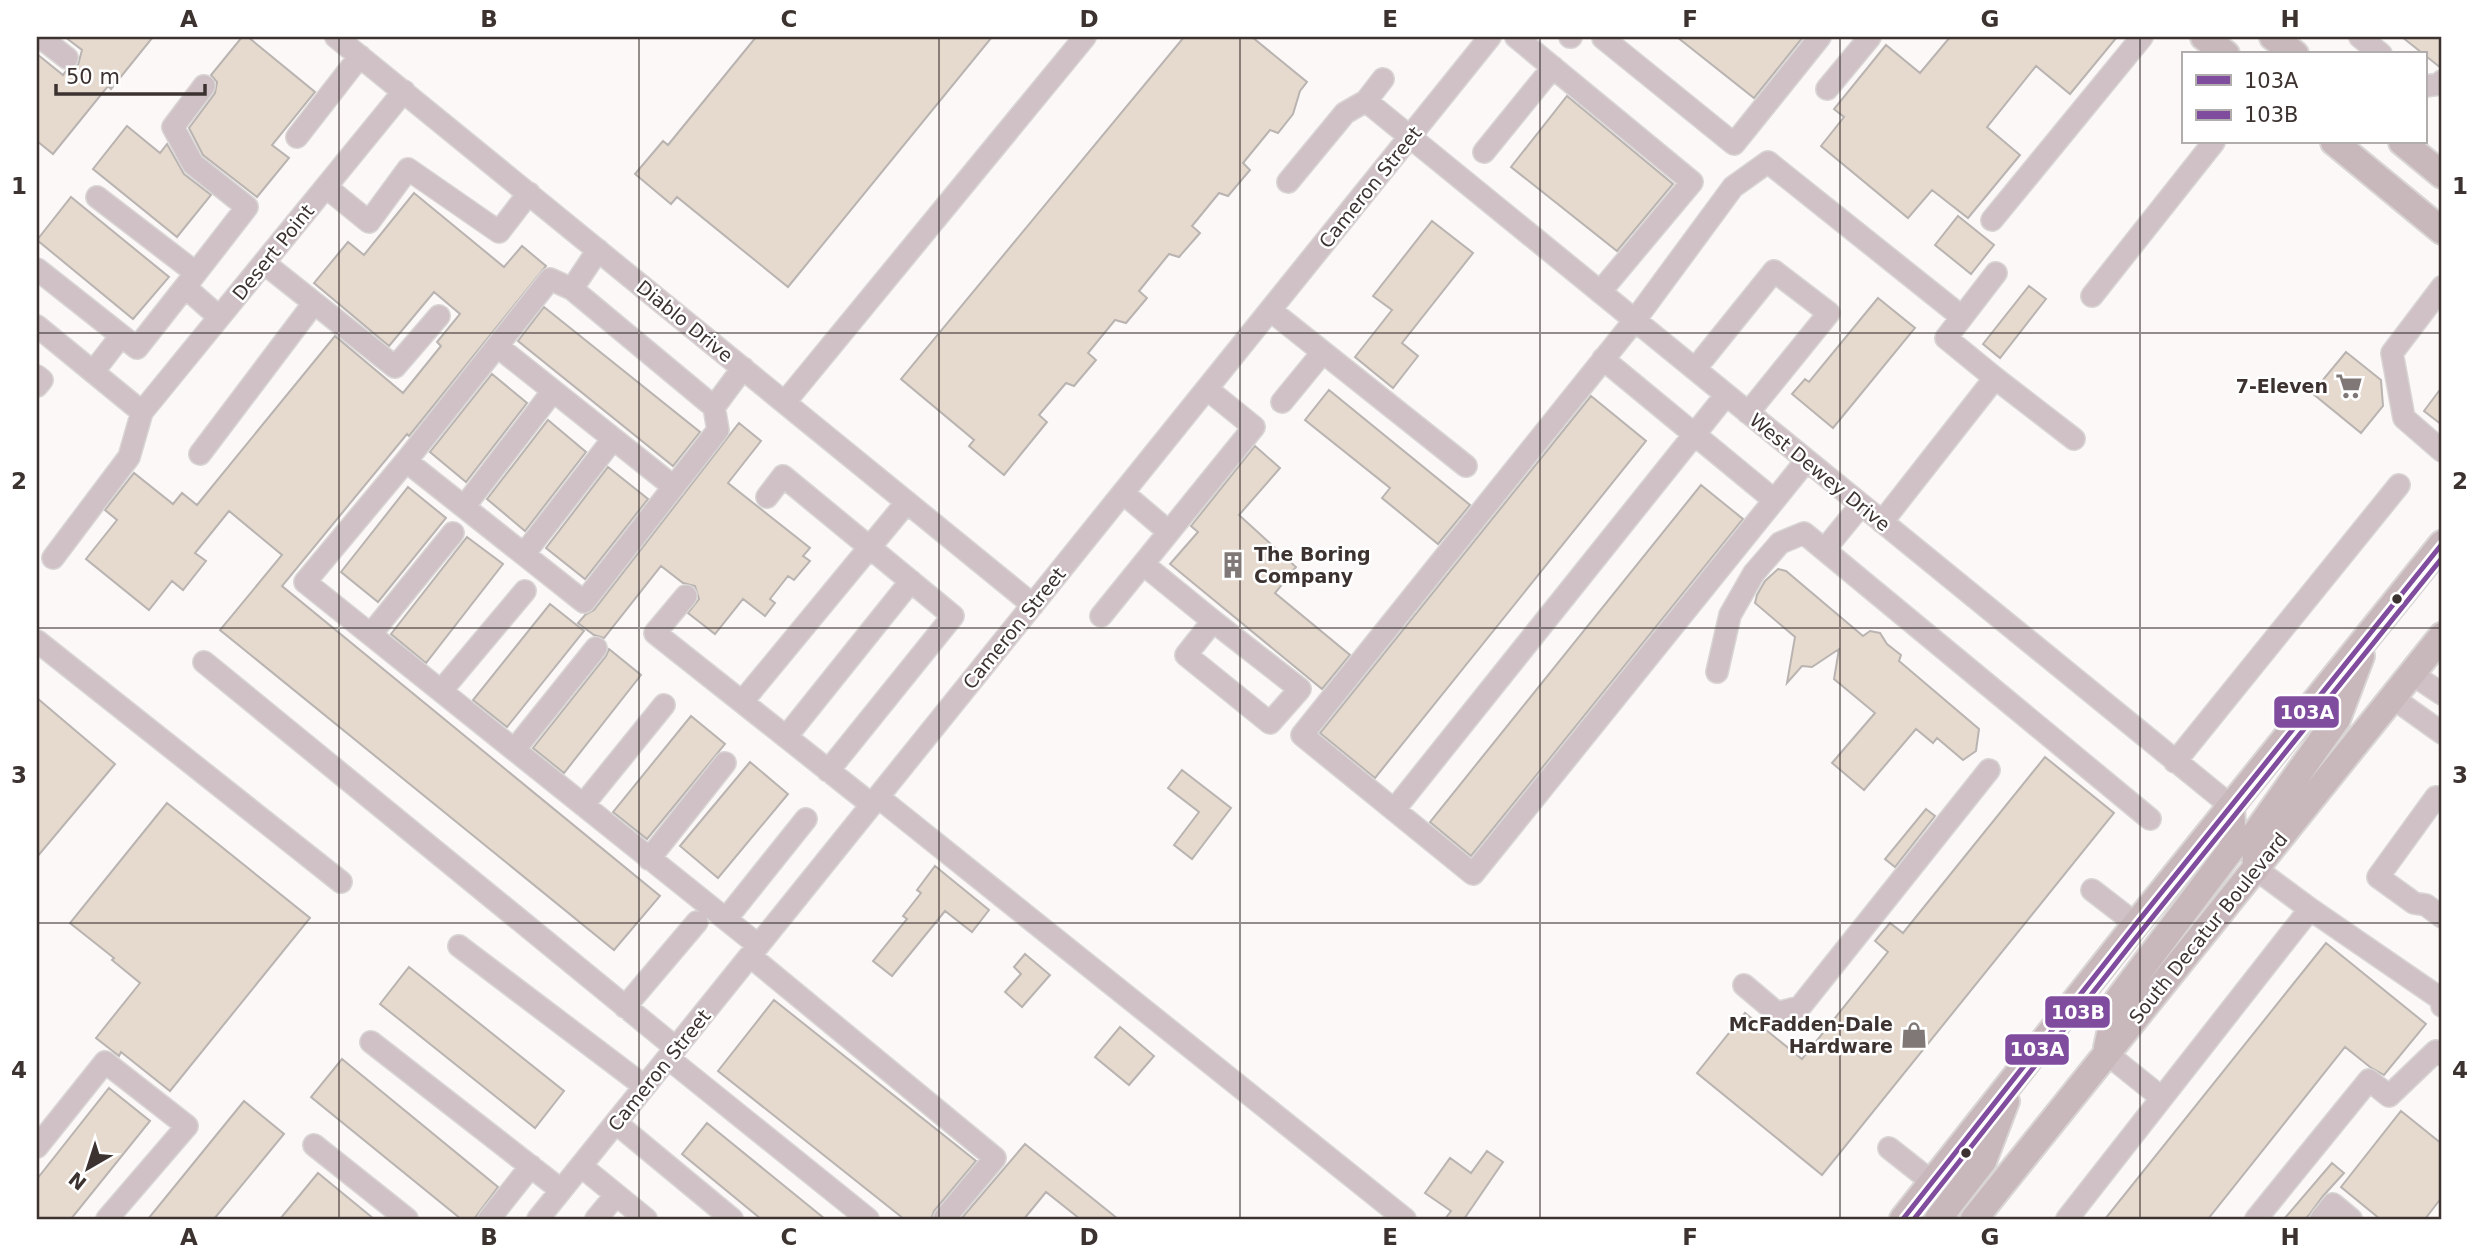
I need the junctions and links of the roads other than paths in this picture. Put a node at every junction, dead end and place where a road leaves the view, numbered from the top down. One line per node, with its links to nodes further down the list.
1 (40, 37): 15 (street)
2 (336, 37): 14 (street, Diablo Drive)
3 (1085, 37): 66 (street)
4 (1490, 37): 25 (street, Cameron Street)
5 (1516, 37): 16 (street)
6 (1820, 37): 11 (street)
7 (1870, 37): 21 (street)
8 (2142, 37): 35 (street)
9 (2204, 37): 12 (main road)
10 (2360, 37): 13 (street)
11 (1603, 38)
12 (2223, 52)
13 (2379, 52)
14 (360, 56): 22 (street, Diablo Drive); 24 (street)
15 (67, 58)
16 (1553, 67): 29 (street); 43 (street)
17 (1383, 79): 23 (street)
18 (2442, 80): 20 (street)
19 (204, 86): 41 (street)
20 (2426, 86)
21 (1827, 89)
22 (404, 91): 32 (street, Desert Point); 33 (street, Diablo Drive)
23 (1366, 101): 25 (street, West Dewey Drive); 31 (street)
24 (297, 137)
25 (1410, 137): 43 (street, West Dewey Drive); 47 (street, Cameron Street)
26 (2212, 144): 45 (street)
27 (2336, 144): 36 (main road)
28 (2405, 144): 30 (main road)
29 (1484, 152)
30 (2440, 170)
31 (1288, 182)
32 (326, 187): 33 (street); 38 (street, Desert Point)
33 (529, 193): 37 (street, Diablo Drive)
34 (97, 197): 41 (street)
35 (1992, 220)
36 (2442, 231)
37 (598, 250): 42 (street); 57 (street, Diablo Drive)
38 (264, 263): 46 (street); 49 (street, Desert Point)
39 (37, 270): 53 (street)
40 (1996, 273): 50 (street)
41 (190, 280): 49 (street); 53 (street)
42 (572, 289): 54 (street); 68 (street)
43 (1600, 292): 51 (street, West Dewey Drive)
44 (2440, 293): 74 (street)
45 (2092, 296)
46 (314, 303): 48 (street); 75 (street)
47 (1270, 310): 55 (street); 63 (street, Cameron Street)
48 (439, 316)
49 (219, 317): 69 (street, Desert Point)
50 (1962, 317): 51 (street); 61 (street)
51 (1635, 320): 56 (street); 58 (street, West Dewey Drive)
52 (37, 326): 59 (street)
53 (121, 336): 59 (street)
54 (497, 346): 64 (street); 76 (street)
55 (1323, 352): 67 (street); 78 (street)
56 (1603, 359): 71 (street); 126 (street)
57 (743, 368): 66 (street, Diablo Drive); 68 (street)
58 (1695, 369): 65 (street, West Dewey Drive); 70 (street)
59 (93, 372): 69 (street)
60 (37, 376): 62 (street)
61 (1995, 378): 73 (street); 87 (street)
62 (37, 386)
63 (1207, 389): 81 (street, Cameron Street); 88 (street)
64 (554, 391): 72 (street); 86 (street)
65 (1726, 395): 70 (street, West Dewey Drive); 71 (street)
66 (785, 402): 84 (street, Diablo Drive)
67 (1282, 402)
68 (714, 407): 80 (street)
69 (142, 412): 94 (street)
70 (1748, 413): 77 (street, West Dewey Drive)
71 (1694, 435): 83 (street); 126 (street)
72 (613, 439): 80 (street); 93 (street)
73 (2074, 439)
74 (2442, 451)
75 (200, 454)
76 (405, 461): 86 (street); 102 (street)
77 (1807, 461): 83 (street); 85 (street, West Dewey Drive)
78 (1466, 466)
79 (2399, 485): 118 (street)
80 (674, 487): 93 (street)
81 (1123, 494): 88 (street); 99 (street, Cameron Street)
82 (767, 497): 91 (street)
83 (1774, 500): 126 (street)
84 (907, 502): 91 (street); 99 (street, Diablo Drive)
85 (1861, 505): 87 (street, West Dewey Drive); 92 (street)
86 (464, 507): 93 (street)
87 (1882, 522): 118 (street, West Dewey Drive)
88 (1169, 532): 95 (street)
89 (453, 533): 102 (street)
90 (2442, 544): 103 (main road)
91 (869, 547): 96 (street); 113 (street)
92 (1825, 549): 108 (street); 128 (street)
93 (524, 554)
94 (53, 558)
95 (1143, 564): 100 (street); 101 (street)
96 (911, 581): 116 (street); 121 (street)
97 (525, 591): 110 (street)
98 (686, 596): 113 (street)
99 (1033, 605): 122 (street, Cameron Street)
100 (1101, 616)
101 (1213, 621): 101 (street)
102 (372, 634): 110 (street)
103 (2369, 634): 125 (main road); 130 (main road)
104 (2442, 636): 109 (main road, South Decatur Boulevard)
105 (37, 641): 131 (street)
106 (596, 648): 117 (street)
107 (204, 662): 142 (street)
108 (1717, 672)
109 (2412, 674): 111 (street); 112 (main road, South Decatur Boulevard)
110 (441, 691): 117 (street)
111 (2442, 694)
112 (2393, 698): 115 (street); 130 (main road, South Decatur Boulevard)
113 (742, 702): 116 (street)
114 (664, 705): 124 (street)
115 (2442, 733)
116 (786, 737): 121 (street)
117 (515, 749): 124 (street)
118 (2175, 762): 125 (street, West Dewey Drive)
119 (725, 763): 129 (street)
120 (1989, 770): 140 (street)
121 (828, 771): 122 (street)
122 (875, 801): 139 (street, Cameron Street); 168 (street)
123 (2442, 801): 134 (street)
124 (583, 805): 129 (street)
125 (2231, 806): 137 (main road); 146 (main road)
126 (1394, 810)
127 (806, 819): 135 (street)
128 (2150, 819)
129 (649, 859): 135 (street)
130 (2256, 869): 133 (street); 146 (main road, South Decatur Boulevard)
131 (341, 882)
132 (2092, 890): 137 (street)
133 (2311, 909): 141 (street); 149 (street)
134 (2442, 917)
135 (726, 919): 139 (street)
136 (697, 922): 142 (street)
137 (2136, 924): 147 (main road)
138 (459, 946): 148 (street)
139 (754, 951): 145 (street, Cameron Street); 167 (street)
140 (1744, 985)
141 (2442, 1006)
142 (625, 1007): 145 (street)
143 (371, 1042): 154 (street)
144 (2440, 1047): 173 (street)
145 (672, 1053): 148 (street, Cameron Street); 166 (street)
146 (2106, 1054): 149 (street); 171 (main road, South Decatur Boulevard)
147 (2014, 1079): 156 (main road); 170 (main road)
148 (645, 1086): 150 (street, Cameron Street)
149 (2162, 1098): 172 (street)
150 (616, 1123): 155 (street, Cameron Street); 165 (street)
151 (314, 1145): 160 (street)
152 (37, 1147): 159 (street)
153 (1889, 1148): 156 (street)
154 (531, 1166): 157 (street); 161 (street)
155 (581, 1166): 157 (street, Cameron Street); 158 (street)
156 (1932, 1182): 169 (main road)
157 (561, 1190): 162 (street, Cameron Street)
158 (616, 1195): 163 (street); 164 (street)
159 (107, 1219)
160 (407, 1219)
161 (489, 1219)
162 (538, 1219)
163 (596, 1219)
164 (646, 1219)
165 (732, 1219)
166 (868, 1219)
167 (944, 1219)
168 (1405, 1219)
169 (1903, 1219)
170 (1938, 1219)
171 (1974, 1219)
172 (2067, 1219)
173 (2256, 1219)
174 (2321, 1219): 175 (street)
175 (2351, 1219)

